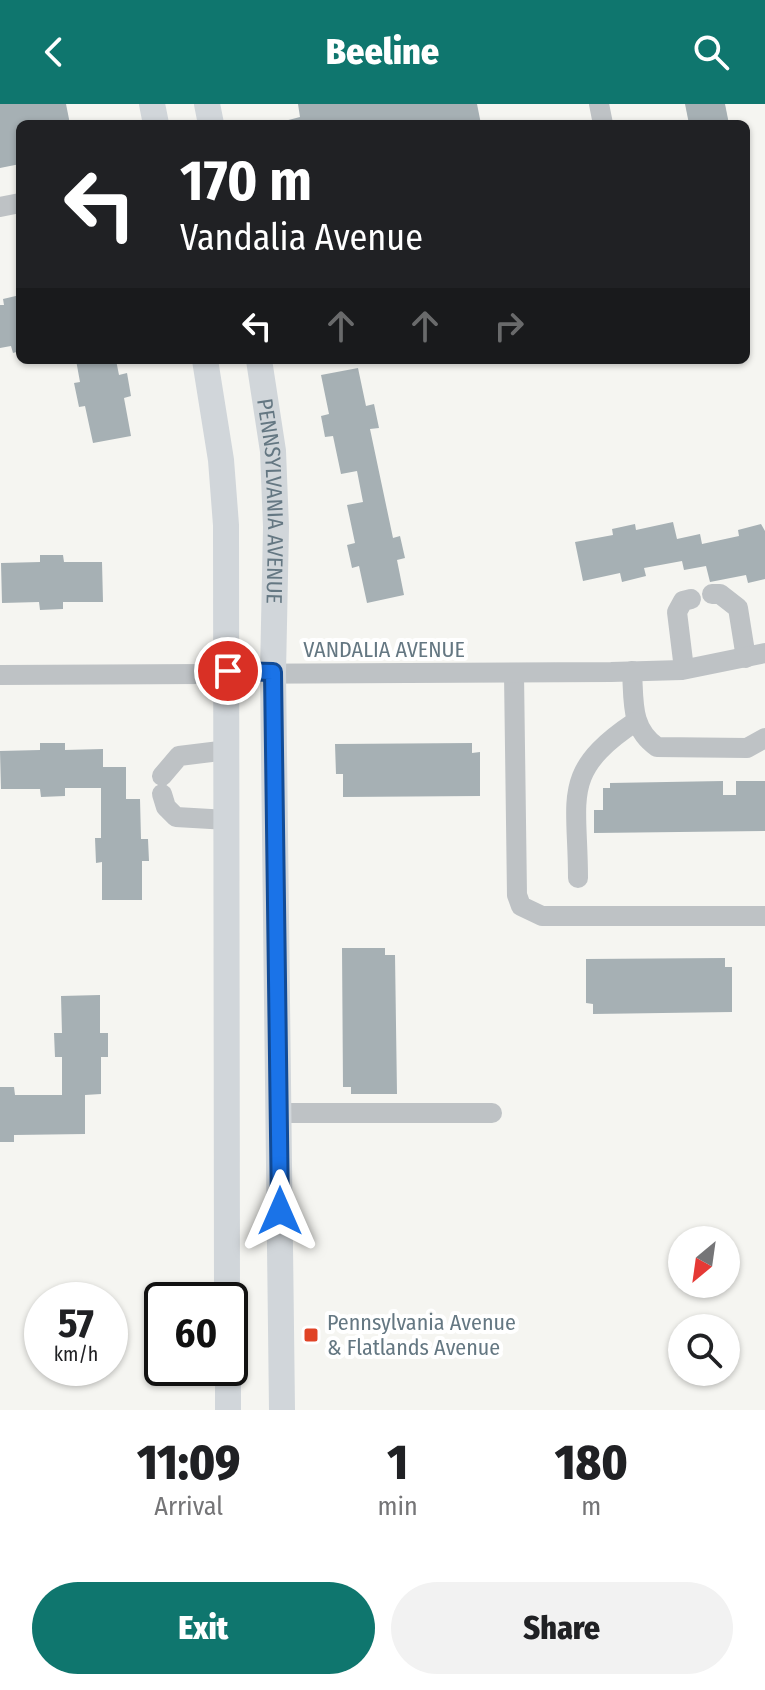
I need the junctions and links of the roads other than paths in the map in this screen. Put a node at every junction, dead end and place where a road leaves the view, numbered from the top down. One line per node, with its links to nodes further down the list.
1 (206, 364): 7 (main road, PENNSYLVANIA AVENUE)
2 (260, 364): 9 (main road, PENNSYLVANIA AVENUE)
3 (712, 594): 5 (street)
4 (691, 599): 6 (street)
5 (756, 655): 6 (street, VANDALIA AVENUE)
6 (684, 669): 8 (street, VANDALIA AVENUE)
7 (228, 671): 9 (street, VANDALIA AVENUE); 11 (street, VANDALIA AVENUE); 14 (main road, PENNSYLVANIA AVENUE)
8 (632, 671): 10 (street, VANDALIA AVENUE); 12 (street)
9 (273, 672): 10 (street, VANDALIA AVENUE); 18 (main road, PENNSYLVANIA AVENUE)
10 (514, 674): 17 (street)
11 (0, 675)
12 (635, 722): 13 (street); 16 (street)
13 (765, 738)
14 (228, 750): 15 (main road, PENNSYLVANIA AVENUE); 15 (street)
15 (228, 820): 20 (main road, PENNSYLVANIA AVENUE)
16 (578, 878)
17 (765, 916)
18 (280, 1113): 19 (street); 23 (main road, PENNSYLVANIA AVENUE)
19 (492, 1113)
20 (227, 1282)
21 (228, 1386): 22 (main road)
22 (228, 1410)
23 (282, 1410)

